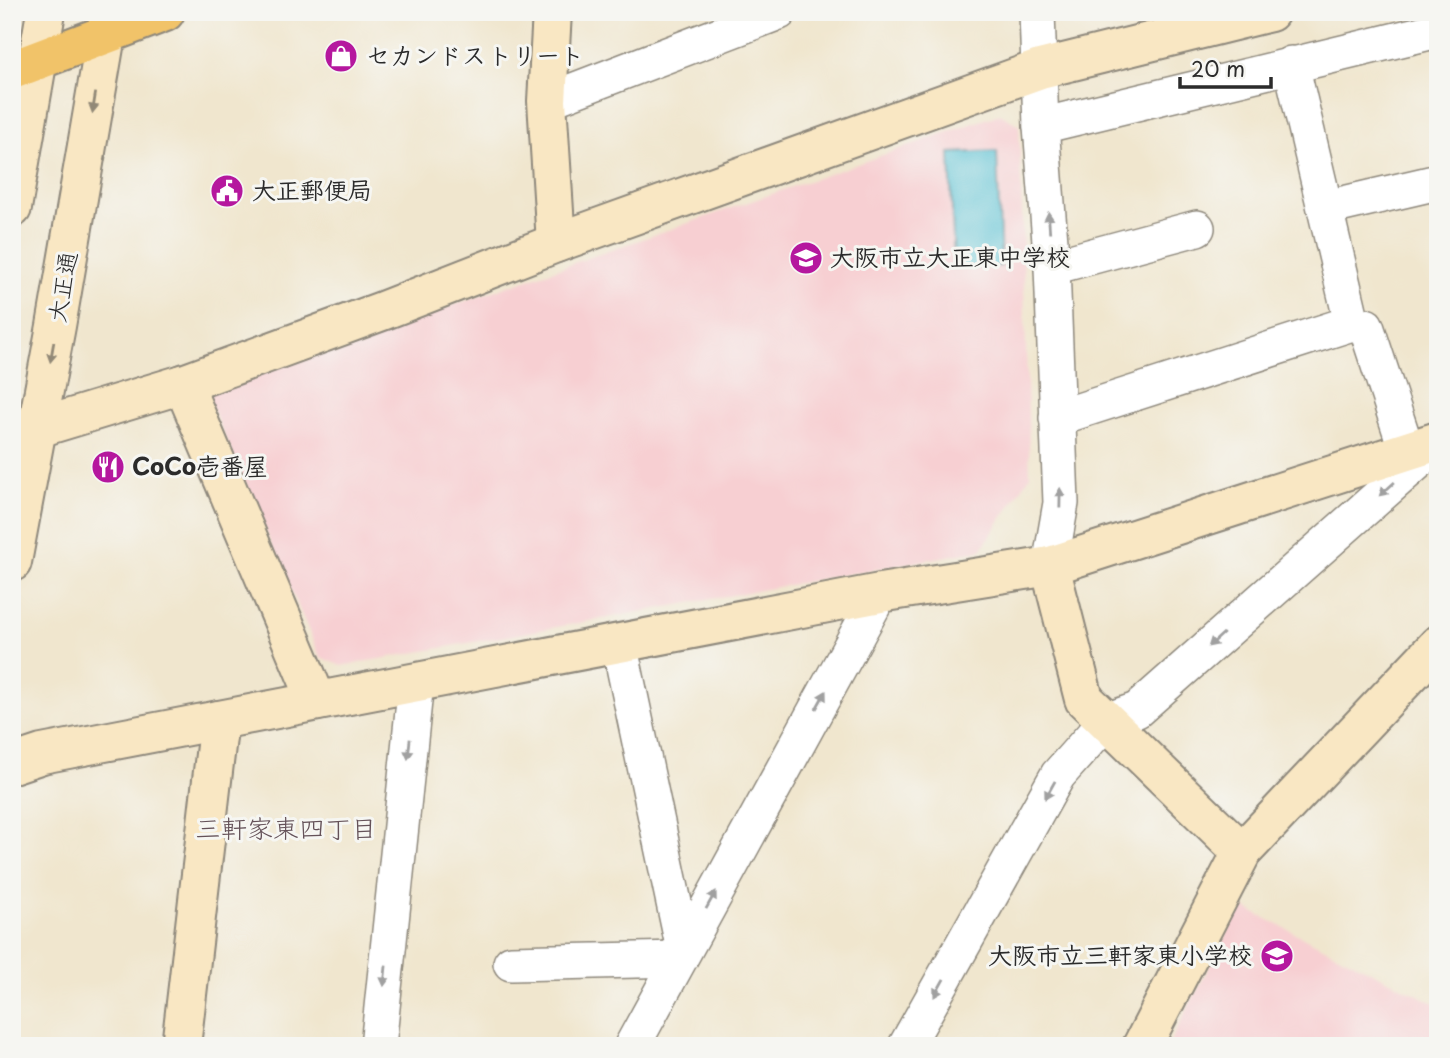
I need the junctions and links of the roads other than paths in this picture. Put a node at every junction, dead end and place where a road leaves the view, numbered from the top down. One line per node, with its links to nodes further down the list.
1 (46, 12): 10 (street)
2 (166, 12): 7 (main road)
3 (552, 12): 12 (street)
4 (779, 12): 12 (street)
5 (1037, 12): 11 (street)
6 (1270, 12): 11 (street)
7 (108, 24): 10 (main road); 23 (street, 大正通, one-way to 23)
8 (1438, 30): 9 (street)
9 (1291, 64): 13 (street); 16 (street)
10 (26, 65): 15 (street)
11 (1040, 69): 13 (street); 18 (street)
12 (547, 101): 18 (street)
13 (1041, 126): 19 (street, one-way to 13)
14 (1438, 182): 16 (street)
15 (12, 208)
16 (1326, 208): 20 (street)
17 (1197, 228): 19 (street)
18 (556, 243): 21 (street)
19 (1052, 267): 22 (street)
20 (1352, 323): 22 (street); 24 (street)
21 (183, 384): 23 (street); 31 (street)
22 (1057, 418): 26 (street, one-way to 22)
23 (38, 428): 25 (street, 大正通)
24 (1428, 445): 26 (street); 33 (street, one-way to 33)
25 (12, 562)
26 (1050, 566): 27 (street); 33 (street)
27 (880, 593): 28 (street); 36 (street, one-way to 27)
28 (619, 643): 30 (street); 36 (street)
29 (1438, 645): 35 (street)
30 (416, 682): 31 (street); 39 (street, one-way to 39)
31 (317, 701): 32 (street)
32 (219, 720): 34 (street); 38 (street)
33 (1106, 721): 35 (street); 41 (street, one-way to 41)
34 (12, 764)
35 (1242, 852): 42 (street)
36 (681, 955): 37 (street); 40 (street)
37 (511, 963)
38 (181, 1046)
39 (377, 1046)
40 (632, 1046)
41 (906, 1046)
42 (1142, 1046)

